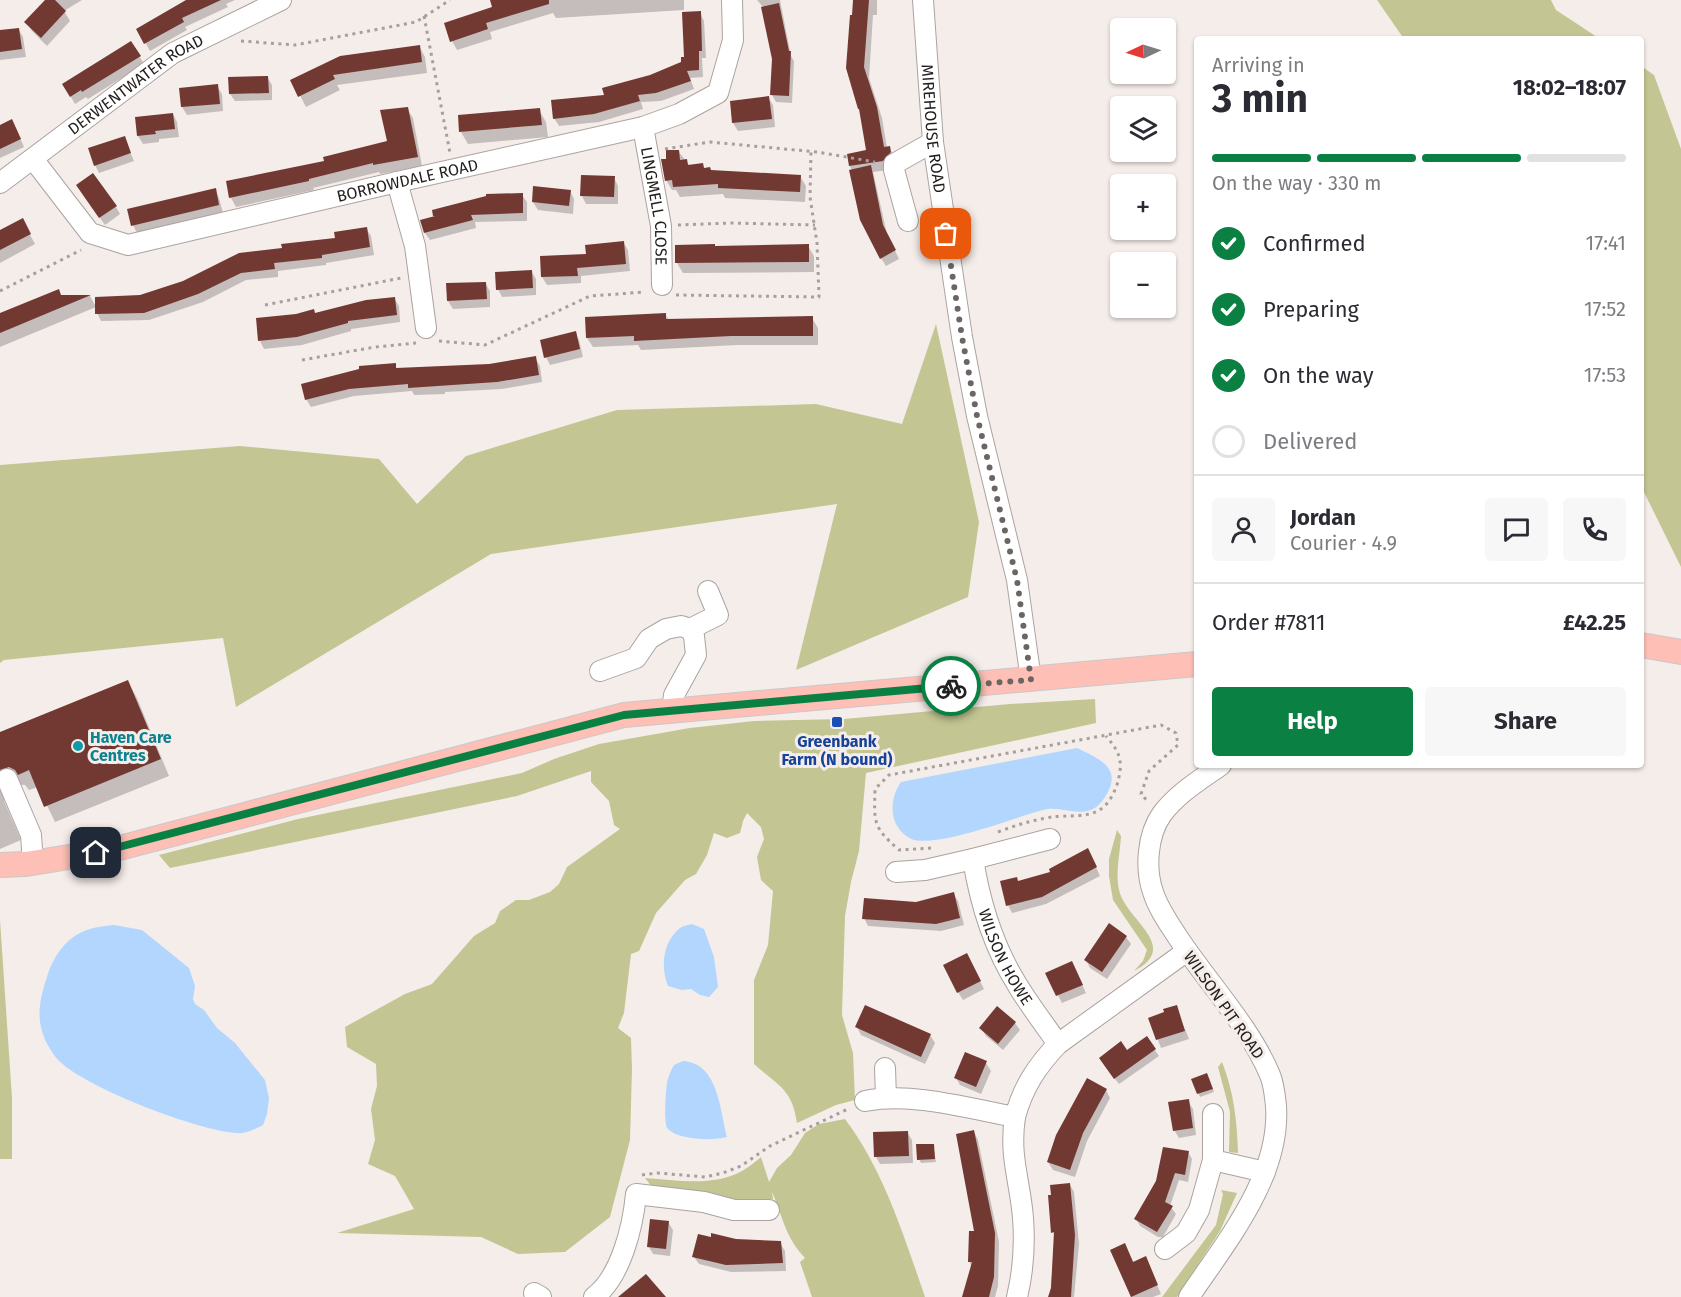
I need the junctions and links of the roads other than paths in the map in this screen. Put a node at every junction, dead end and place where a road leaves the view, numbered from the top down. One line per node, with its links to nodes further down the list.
1 (280, 0): 6 (street, DERWENTWATER ROAD)
2 (732, 0): 4 (street, BORROWDALE ROAD)
3 (923, 0): 5 (street, MIREHOUSE ROAD)
4 (643, 127): 7 (street, BORROWDALE ROAD); 10 (street, LINGMELL CLOSE)
5 (933, 142): 9 (street); 18 (street, MIREHOUSE ROAD)
6 (33, 159): 7 (street, BORROWDALE ROAD); 8 (street, DERWENTWATER ROAD)
7 (397, 182): 11 (street)
8 (0, 183)
9 (908, 220)
10 (662, 285)
11 (421, 335)
12 (708, 591): 13 (street)
13 (690, 630): 17 (street); 19 (street)
14 (1644, 645): 15 (main road)
15 (1681, 652)
16 (1194, 664): 18 (main road)
17 (600, 671)
18 (1031, 680): 19 (main road)
19 (672, 711): 24 (main road)
20 (1217, 768): 27 (street, WILSON PIT ROAD)
21 (7, 778): 24 (street)
22 (1050, 839): 23 (street)
23 (973, 859): 26 (street); 28 (street, WILSON HOWE)
24 (33, 863): 25 (main road)
25 (0, 865)
26 (896, 872)
27 (1187, 951): 28 (street); 35 (street, WILSON PIT ROAD)
28 (1058, 1044): 33 (street)
29 (885, 1068): 30 (street)
30 (886, 1098): 31 (street); 33 (street)
31 (865, 1101)
32 (1214, 1114): 34 (street)
33 (1015, 1117): 39 (street)
34 (1213, 1160): 35 (street); 37 (street)
35 (1265, 1172): 40 (street, WILSON PIT ROAD)
36 (769, 1210): 38 (street)
37 (1166, 1249)
38 (596, 1296)
39 (1017, 1297)
40 (1189, 1297)

